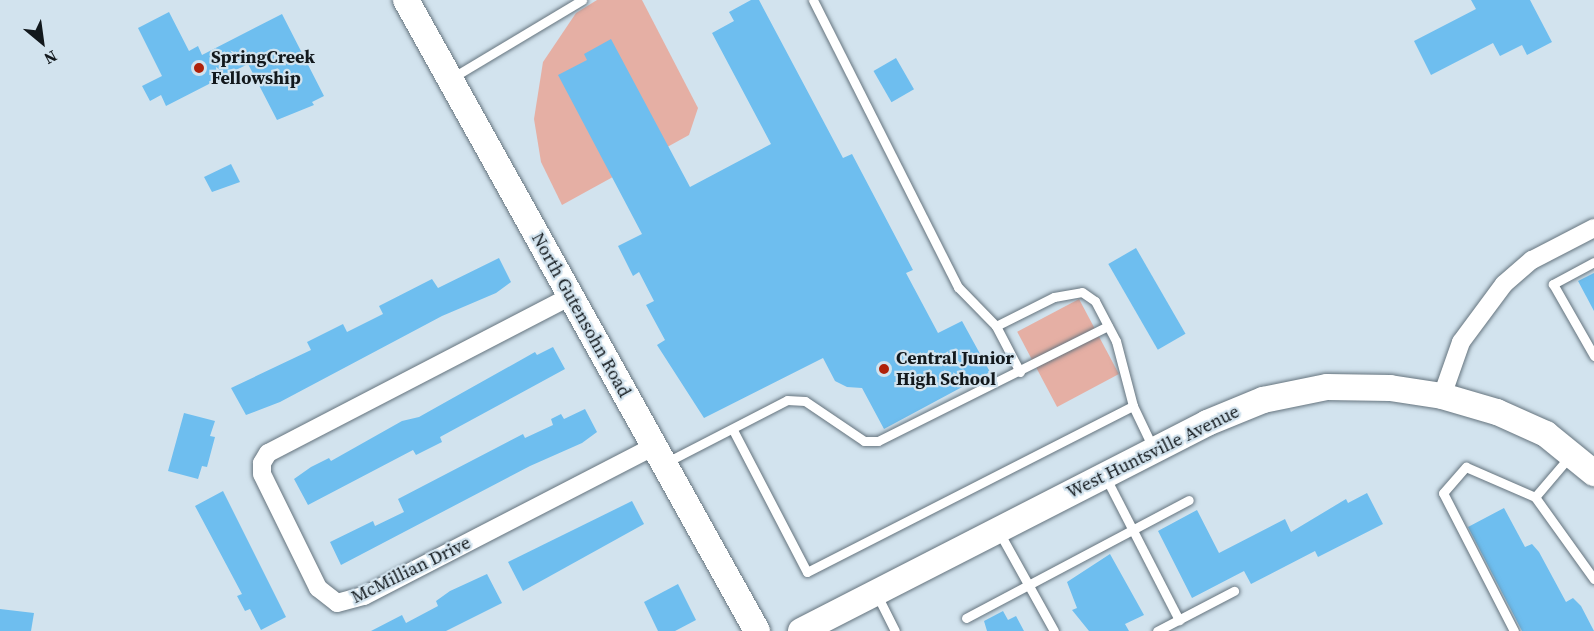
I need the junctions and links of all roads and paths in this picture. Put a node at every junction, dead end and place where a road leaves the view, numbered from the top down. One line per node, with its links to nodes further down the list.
1 (582, 0): 4 (lane)
2 (813, 0): 8 (lane)
3 (412, 2): 4 (main road, North Gutensohn Road)
4 (450, 79): 7 (main road, North Gutensohn Road)
5 (1594, 228): 12 (street)
6 (1594, 262): 10 (lane)
7 (571, 296): 17 (main road, North Gutensohn Road); 17 (street, McMillian Drive)
8 (996, 326): 9 (lane); 11 (lane)
9 (1108, 326): 11 (lane); 13 (lane)
10 (1594, 356)
11 (1020, 372): 14 (lane)
12 (1442, 396): 15 (main road, West Huntsville Avenue); 16 (main road, West Huntsville Avenue)
13 (1133, 406): 14 (lane); 15 (lane)
14 (733, 430): 17 (lane)
15 (1154, 450): 19 (main road, West Huntsville Avenue)
16 (1571, 454): 18 (main road, West Huntsville Avenue); 20 (lane)
17 (659, 455): 30 (main road, North Gutensohn Road)
18 (1594, 473)
19 (1104, 475): 22 (main road, West Huntsville Avenue); 23 (lane)
20 (1535, 497): 24 (lane); 35 (lane)
21 (1189, 500): 23 (lane)
22 (998, 530): 25 (lane); 27 (main road, West Huntsville Avenue)
23 (1133, 530): 25 (lane); 29 (lane)
24 (1594, 579)
25 (1028, 584): 28 (lane); 33 (lane)
26 (1234, 591): 29 (lane)
27 (876, 593): 31 (main road, West Huntsville Avenue); 32 (lane)
28 (966, 618)
29 (1179, 620): 34 (lane)
30 (757, 631)
31 (801, 631)
32 (896, 631)
33 (1054, 631)
34 (1157, 631)
35 (1514, 631)

